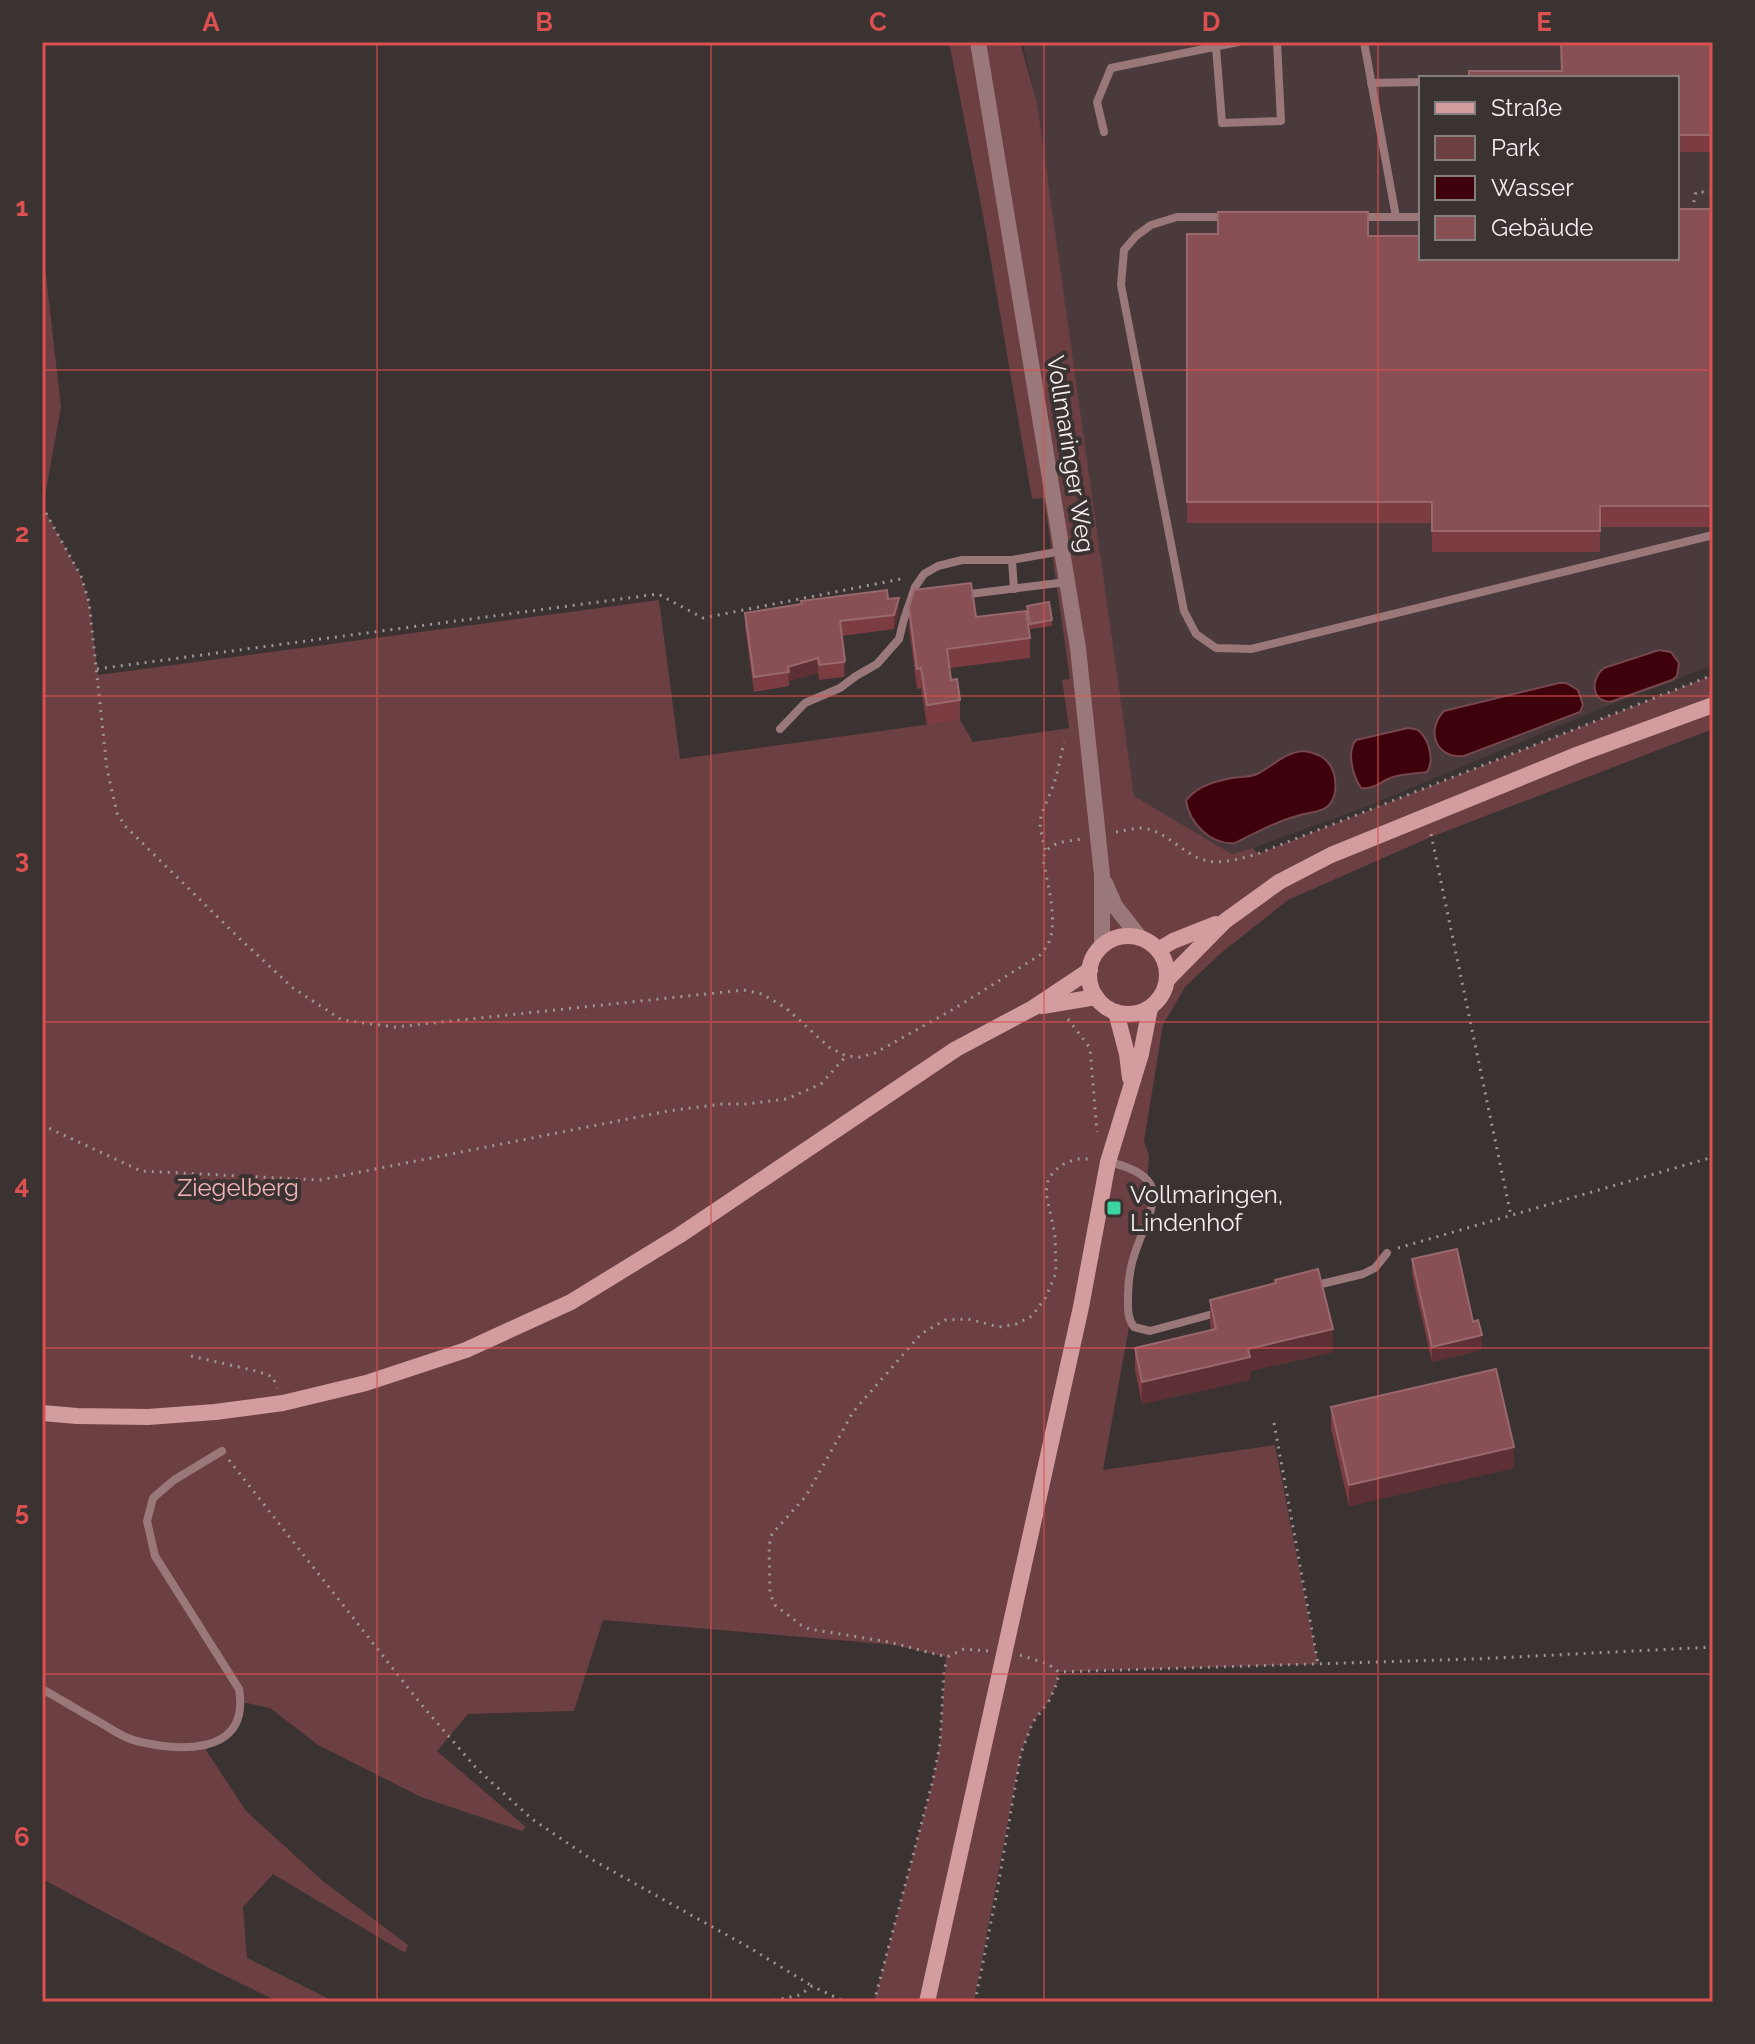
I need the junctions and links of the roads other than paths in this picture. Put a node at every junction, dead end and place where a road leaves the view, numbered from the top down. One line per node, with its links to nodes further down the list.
1 (978, 42): 14 (street, Vollmaringer Weg)
2 (1238, 42): 5 (lane)
3 (1277, 42): 5 (lane)
4 (1364, 42): 7 (lane)
5 (1216, 47): 8 (lane)
6 (1419, 82): 7 (lane)
7 (1371, 83): 11 (lane)
8 (1104, 132)
9 (1240, 217): 13 (lane)
10 (1349, 217): 11 (lane)
11 (1396, 217): 12 (lane)
12 (1419, 217)
13 (1713, 535)
14 (1062, 550): 15 (lane); 16 (street, Vollmaringer Weg)
15 (1012, 560): 17 (lane); 20 (lane)
16 (1067, 582): 17 (lane); 23 (street, Vollmaringer Weg)
17 (1014, 589): 18 (lane)
18 (954, 596)
19 (925, 600): 20 (lane)
20 (910, 602): 22 (lane)
21 (1713, 705): 24 (street)
22 (780, 729)
23 (1102, 875): 25 (street, Vollmaringer Weg); 26 (street, Vollmaringer Weg)
24 (1225, 921): 27 (street); 29 (street)
25 (1140, 938): 26 (street); 27 (street)
26 (1102, 945): 28 (street)
27 (1158, 950): 29 (street)
28 (1090, 970): 30 (street); 31 (street)
29 (1167, 980): 32 (street)
30 (1096, 997): 31 (street); 33 (street)
31 (1033, 1008): 39 (street)
32 (1150, 1008): 33 (street); 34 (street)
33 (1116, 1012): 34 (street)
34 (1130, 1084): 35 (street)
35 (1108, 1162): 38 (lane); 42 (street)
36 (1387, 1253): 37 (lane)
37 (1307, 1287)
38 (1222, 1311)
39 (42, 1413)
40 (222, 1451): 41 (lane)
41 (42, 1689)
42 (927, 2002)

